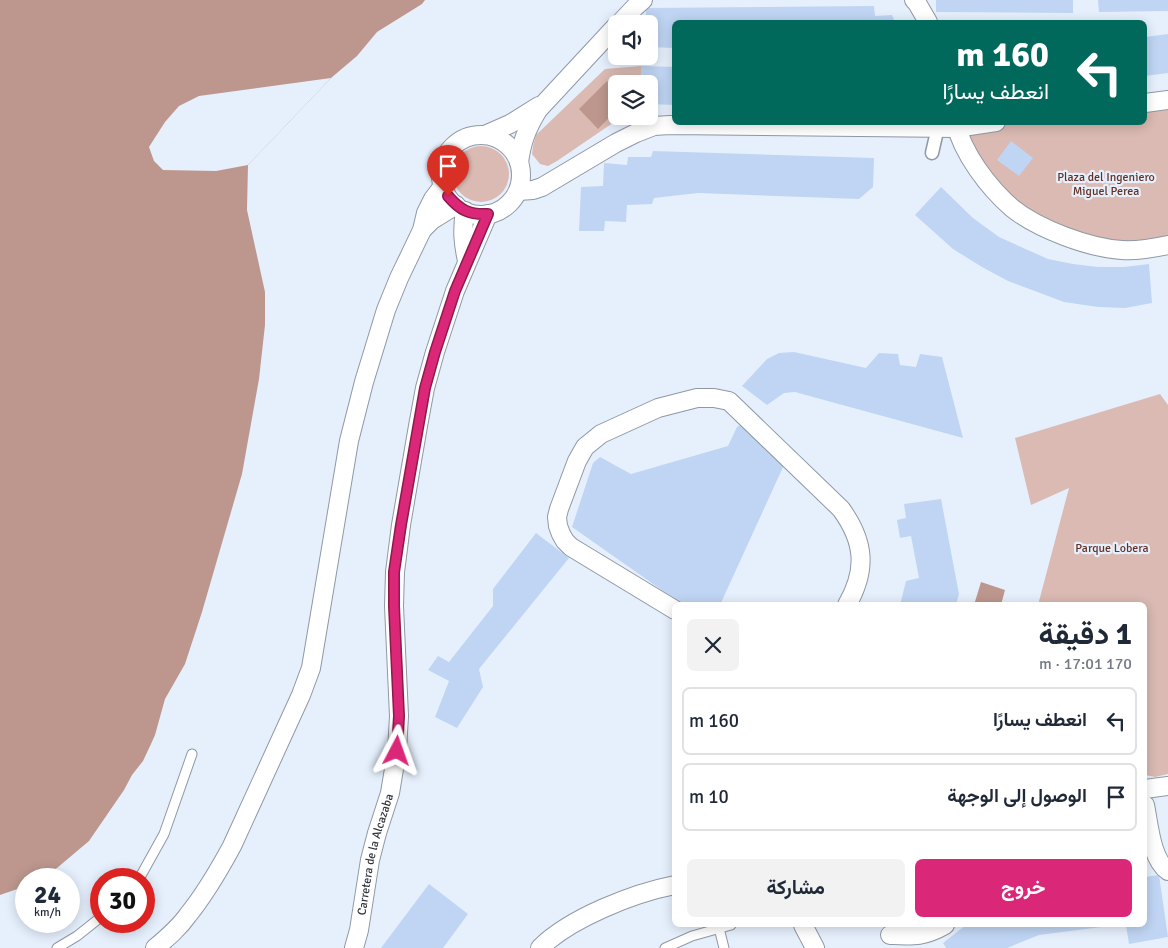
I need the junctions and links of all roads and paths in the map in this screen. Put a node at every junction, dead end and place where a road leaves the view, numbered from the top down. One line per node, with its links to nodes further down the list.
1 (642, 0): 3 (street)
2 (914, 0): 4 (street)
3 (626, 15)
4 (927, 20)
5 (608, 35): 6 (street)
6 (551, 96): 10 (street); 12 (street)
7 (1168, 100): 8 (street)
8 (1147, 103)
9 (950, 126): 11 (street); 14 (street); 18 (street)
10 (485, 135): 12 (street); 13 (street)
11 (932, 153)
12 (519, 162): 14 (street)
13 (443, 186): 15 (street); 17 (street)
14 (518, 191): 16 (street)
15 (460, 208): 16 (street); 17 (street); 19 (street)
16 (488, 214): 19 (street, Carretera de la Alcazaba)
17 (422, 230): 37 (street)
18 (1168, 245)
19 (467, 261): 38 (street, Carretera de la Alcazaba)
20 (849, 602): 21 (street)
21 (672, 608)
22 (192, 754): 27 (lane)
23 (1168, 786): 24 (street)
24 (1147, 789)
25 (1147, 824): 26 (street)
26 (1150, 852): 28 (street)
27 (145, 868)
28 (1168, 871)
29 (672, 886): 39 (street)
30 (90, 926): 36 (lane)
31 (723, 927): 34 (lane)
32 (804, 927): 42 (street)
33 (941, 927): 35 (street)
34 (719, 928): 40 (lane); 41 (lane)
35 (890, 935)
36 (57, 948)
37 (155, 948)
38 (354, 948)
39 (540, 948)
40 (665, 948)
41 (724, 948)
42 (815, 948)

